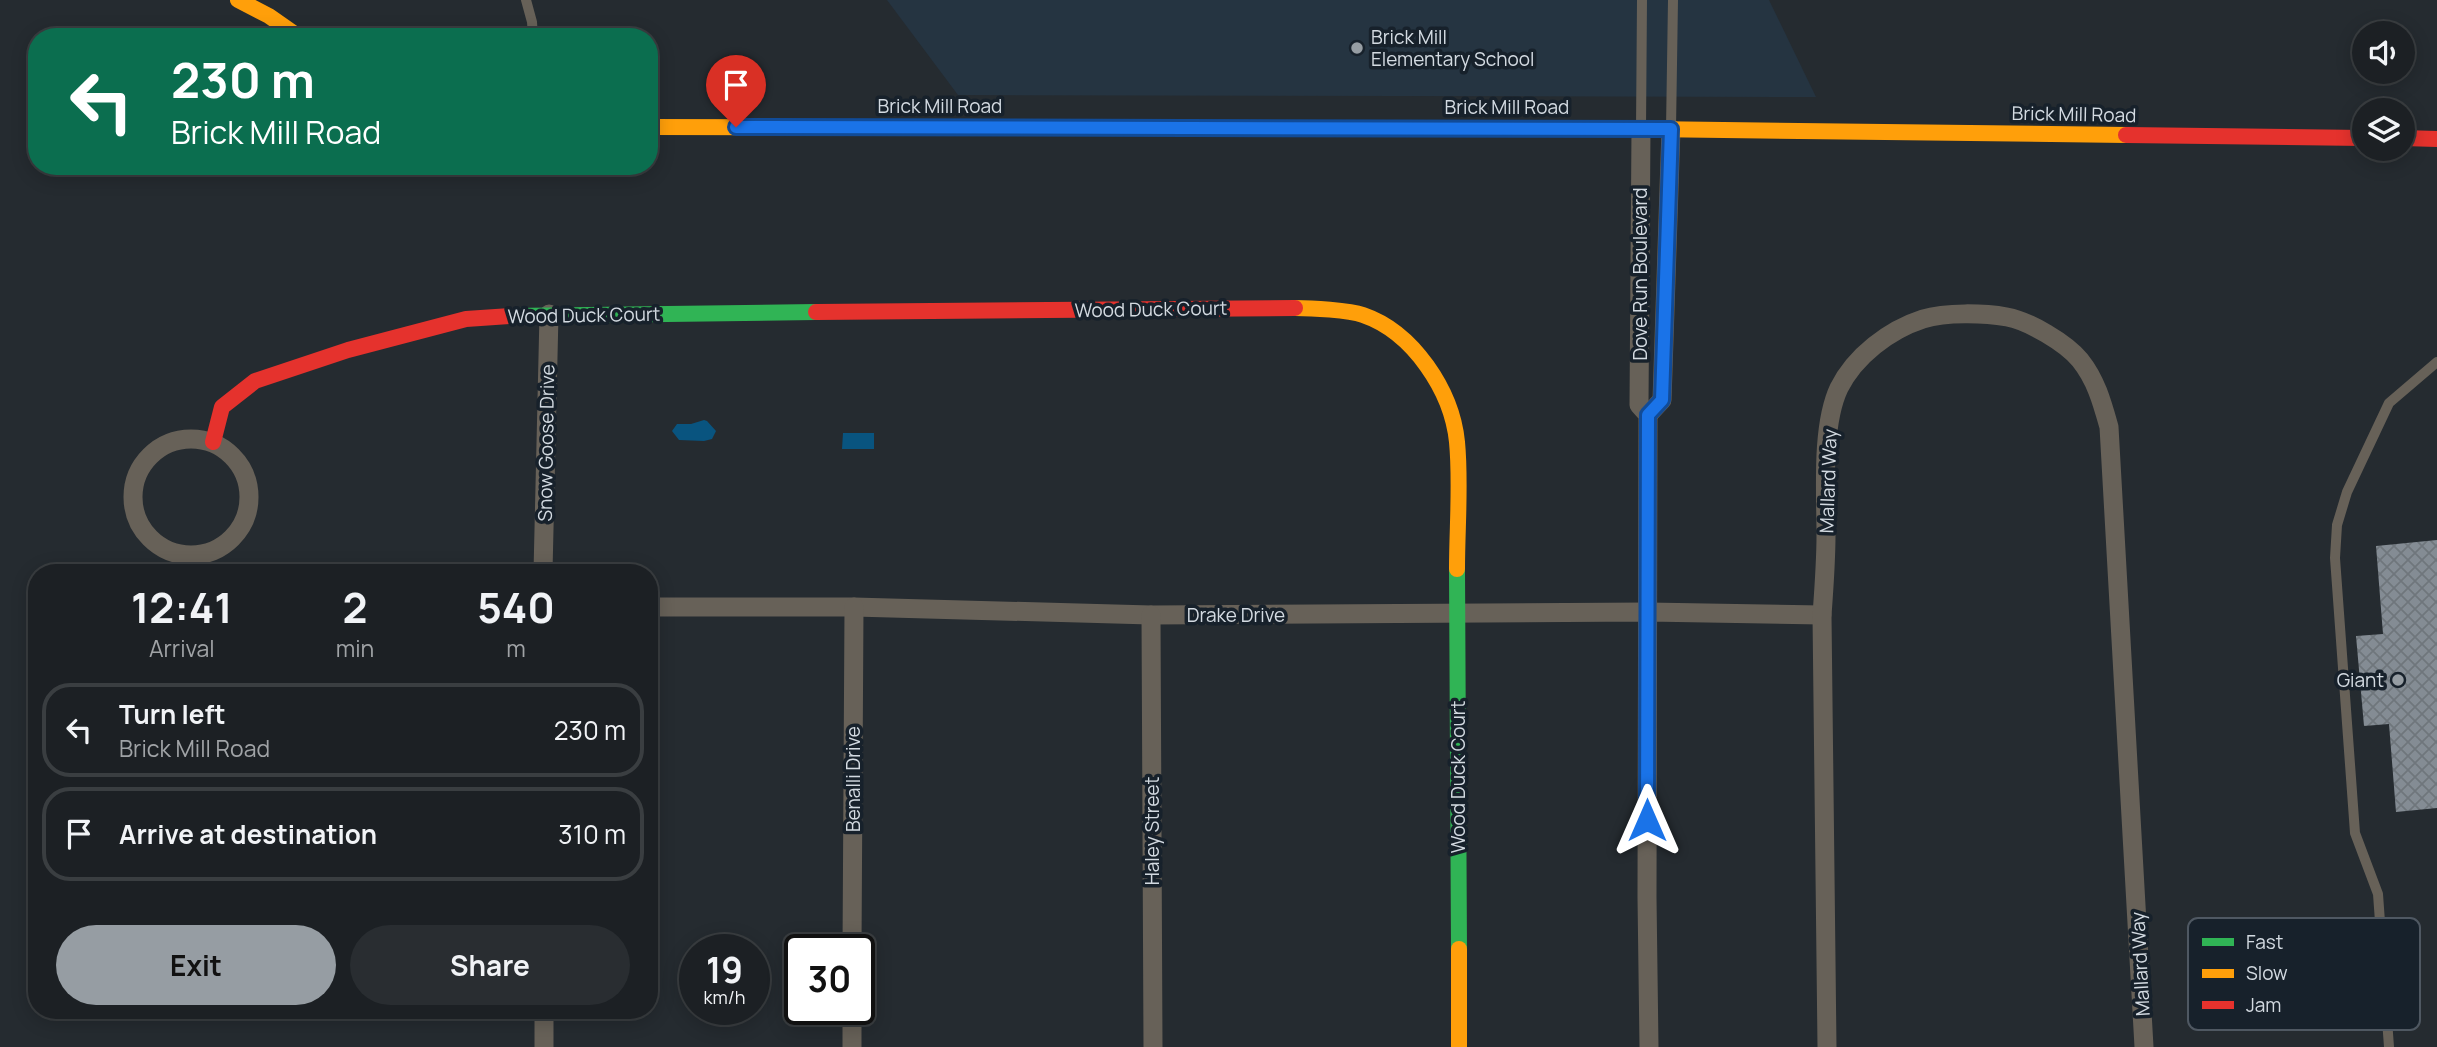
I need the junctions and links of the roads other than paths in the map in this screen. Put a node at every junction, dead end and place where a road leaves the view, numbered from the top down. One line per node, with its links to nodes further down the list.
1 (237, 0): 5 (street)
2 (526, 0): 6 (lane)
3 (1642, 0): 8 (lane)
4 (1673, 0): 9 (lane)
5 (286, 28)
6 (532, 28)
7 (658, 127): 8 (street, Brick Mill Road)
8 (1641, 129): 9 (street, Brick Mill Road); 15 (street, Dove Run Boulevard)
9 (1671, 129): 10 (street, Brick Mill Road); 15 (street, Dove Run Boulevard)
10 (2352, 138)
11 (2415, 138): 12 (street)
12 (2437, 139)
13 (549, 314): 16 (street, Wood Duck Court); 17 (street, Snow Goose Drive); 21 (street, Wood Duck Court)
14 (2437, 362): 24 (lane)
15 (1648, 415): 20 (street, Dove Run Boulevard)
16 (214, 442): 16 (street)
17 (543, 564)
18 (658, 607): 19 (street, Drake Drive)
19 (854, 607): 22 (street, Drake Drive); 25 (street, Benalli Drive)
20 (1648, 612): 21 (street, Drake Drive); 23 (street, Drake Drive); 32 (street, Dove Run Boulevard)
21 (1458, 614): 22 (street, Drake Drive); 31 (street, Wood Duck Court)
22 (1151, 615): 30 (street, Haley Street)
23 (1822, 615): 33 (street, Mallard Way); 34 (street, Mallard Way)
24 (2380, 918)
25 (852, 934)
26 (544, 1019): 28 (street)
27 (852, 1025): 29 (street)
28 (544, 1047)
29 (852, 1047)
30 (1153, 1047)
31 (1459, 1047)
32 (1648, 1047)
33 (1827, 1047)
34 (2144, 1047)

